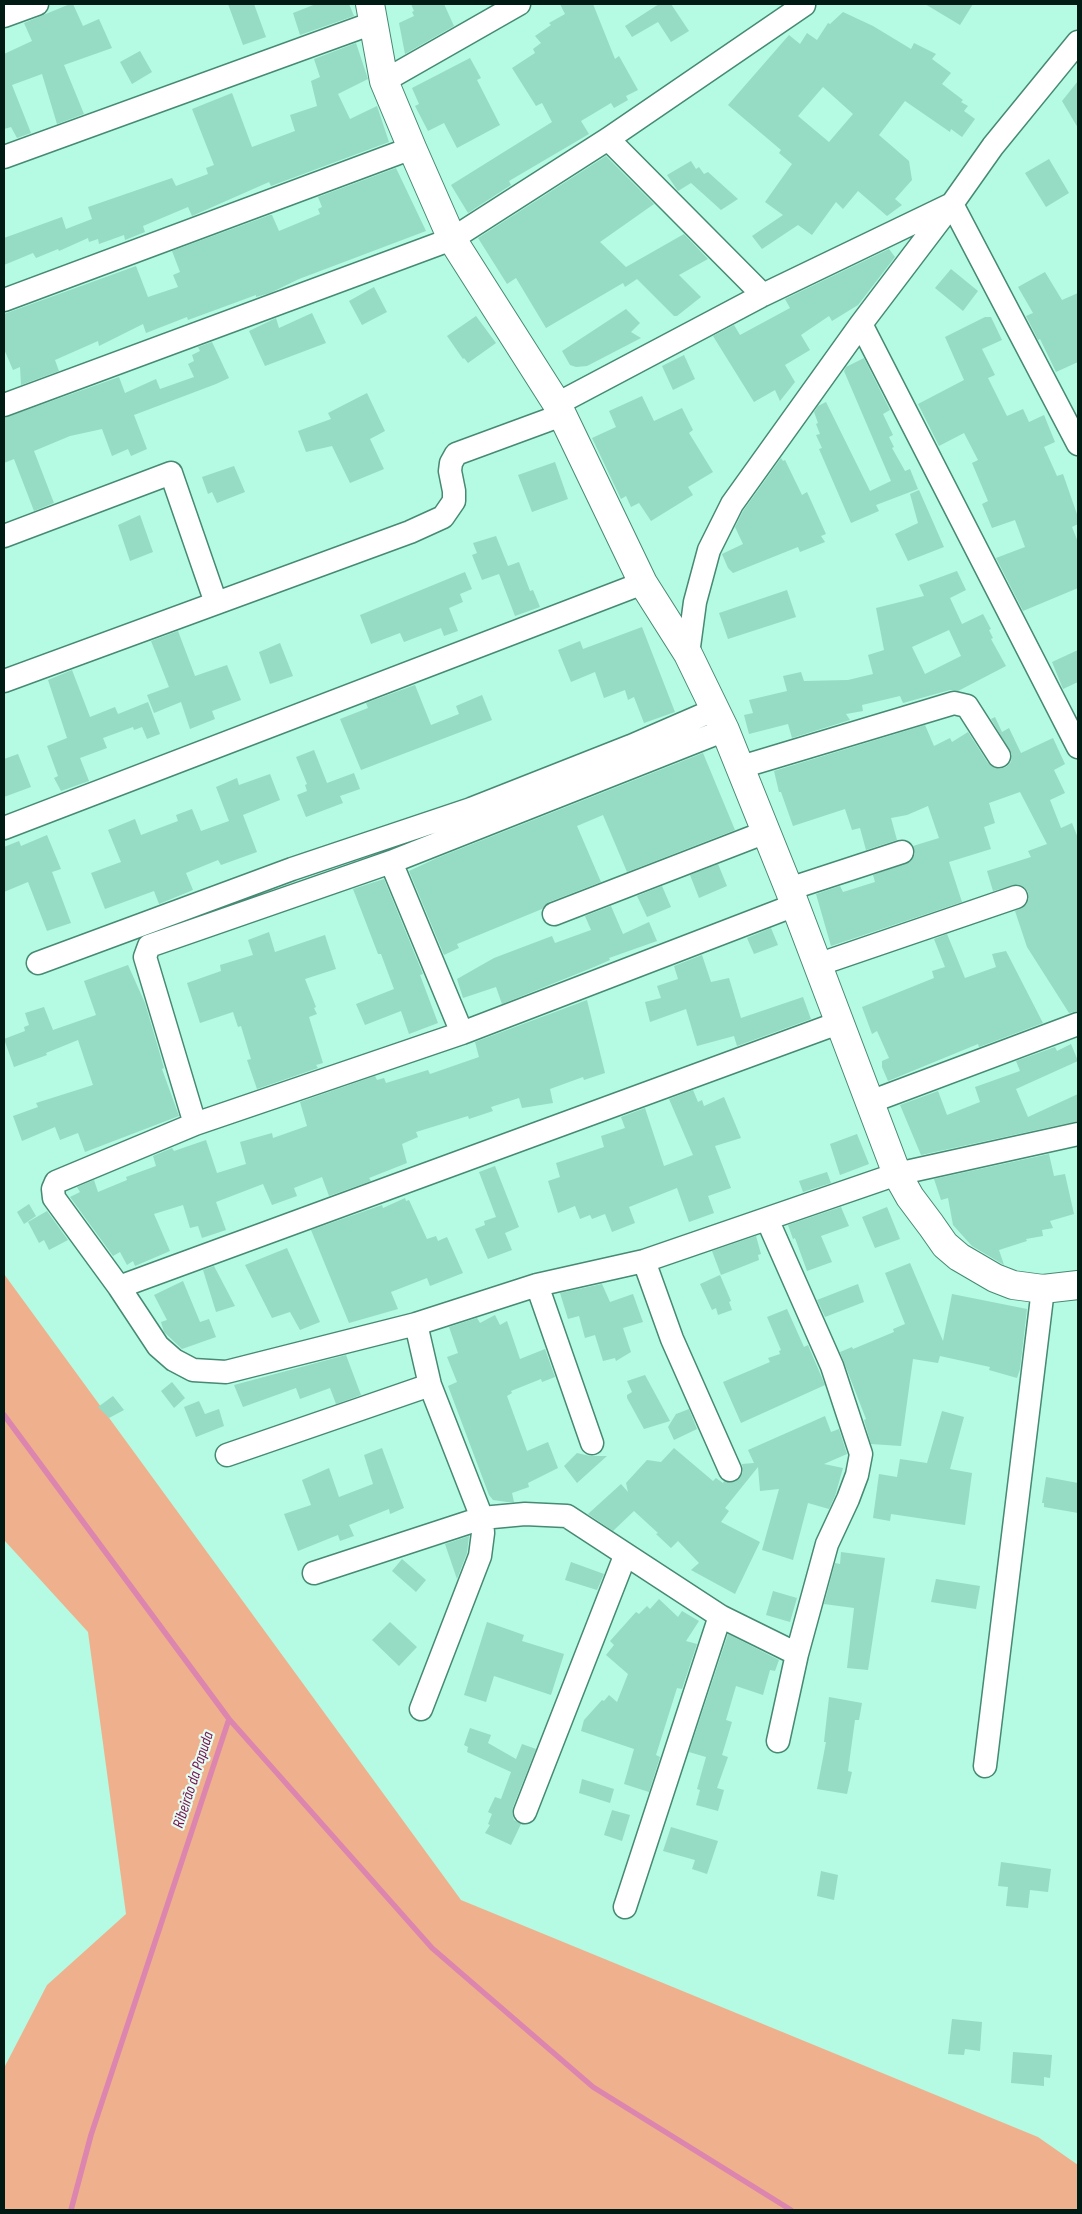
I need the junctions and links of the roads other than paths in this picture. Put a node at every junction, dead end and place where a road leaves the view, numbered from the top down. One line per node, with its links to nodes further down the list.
1 (37, 4): 5 (street)
2 (519, 4): 7 (street)
3 (804, 5): 8 (street)
4 (372, 13): 7 (street); 10 (street)
5 (4, 16)
6 (1078, 44): 11 (street)
7 (384, 81): 9 (street)
8 (608, 139): 12 (street); 13 (street)
9 (412, 148): 12 (street); 14 (street)
10 (4, 158)
11 (952, 204): 13 (street); 15 (street); 18 (street)
12 (452, 239): 16 (street); 17 (street)
13 (763, 295): 17 (street)
14 (4, 300)
15 (861, 324): 22 (street); 25 (street)
16 (4, 406)
17 (560, 410): 20 (street); 21 (street)
18 (1078, 444)
19 (4, 536): 21 (street)
20 (643, 584): 22 (street); 28 (street)
21 (216, 603): 23 (street)
22 (688, 654): 24 (street)
23 (4, 682)
24 (720, 720): 27 (street); 31 (street); 35 (street)
25 (1078, 747)
26 (999, 756): 27 (street)
27 (741, 767): 29 (street)
28 (4, 828)
29 (766, 832): 32 (street); 34 (street)
30 (902, 852): 32 (street)
31 (391, 862): 39 (street); 41 (street)
32 (792, 897): 36 (street); 39 (street)
33 (1016, 897): 36 (street)
34 (554, 914)
35 (38, 963)
36 (817, 965): 37 (street)
37 (840, 1022): 40 (street); 48 (street)
38 (1077, 1028): 40 (street)
39 (462, 1033): 41 (street)
40 (870, 1102): 43 (street)
41 (195, 1124): 48 (street)
42 (1078, 1134): 43 (street)
43 (904, 1186): 44 (street); 49 (street)
44 (767, 1219): 45 (street); 59 (street)
45 (644, 1261): 46 (street); 54 (street)
46 (537, 1285): 50 (street); 52 (street)
47 (1078, 1285): 49 (street)
48 (119, 1288): 50 (street)
49 (1044, 1289): 62 (street)
50 (416, 1324): 51 (street)
51 (430, 1385): 53 (street); 55 (street)
52 (592, 1443)
53 (227, 1455)
54 (730, 1470)
55 (482, 1518): 56 (street); 57 (street); 60 (street)
56 (625, 1556): 58 (street); 63 (street)
57 (314, 1573)
58 (720, 1616): 59 (street); 64 (street)
59 (797, 1654): 61 (street)
60 (421, 1709)
61 (778, 1741)
62 (985, 1766)
63 (525, 1812)
64 (625, 1908)

